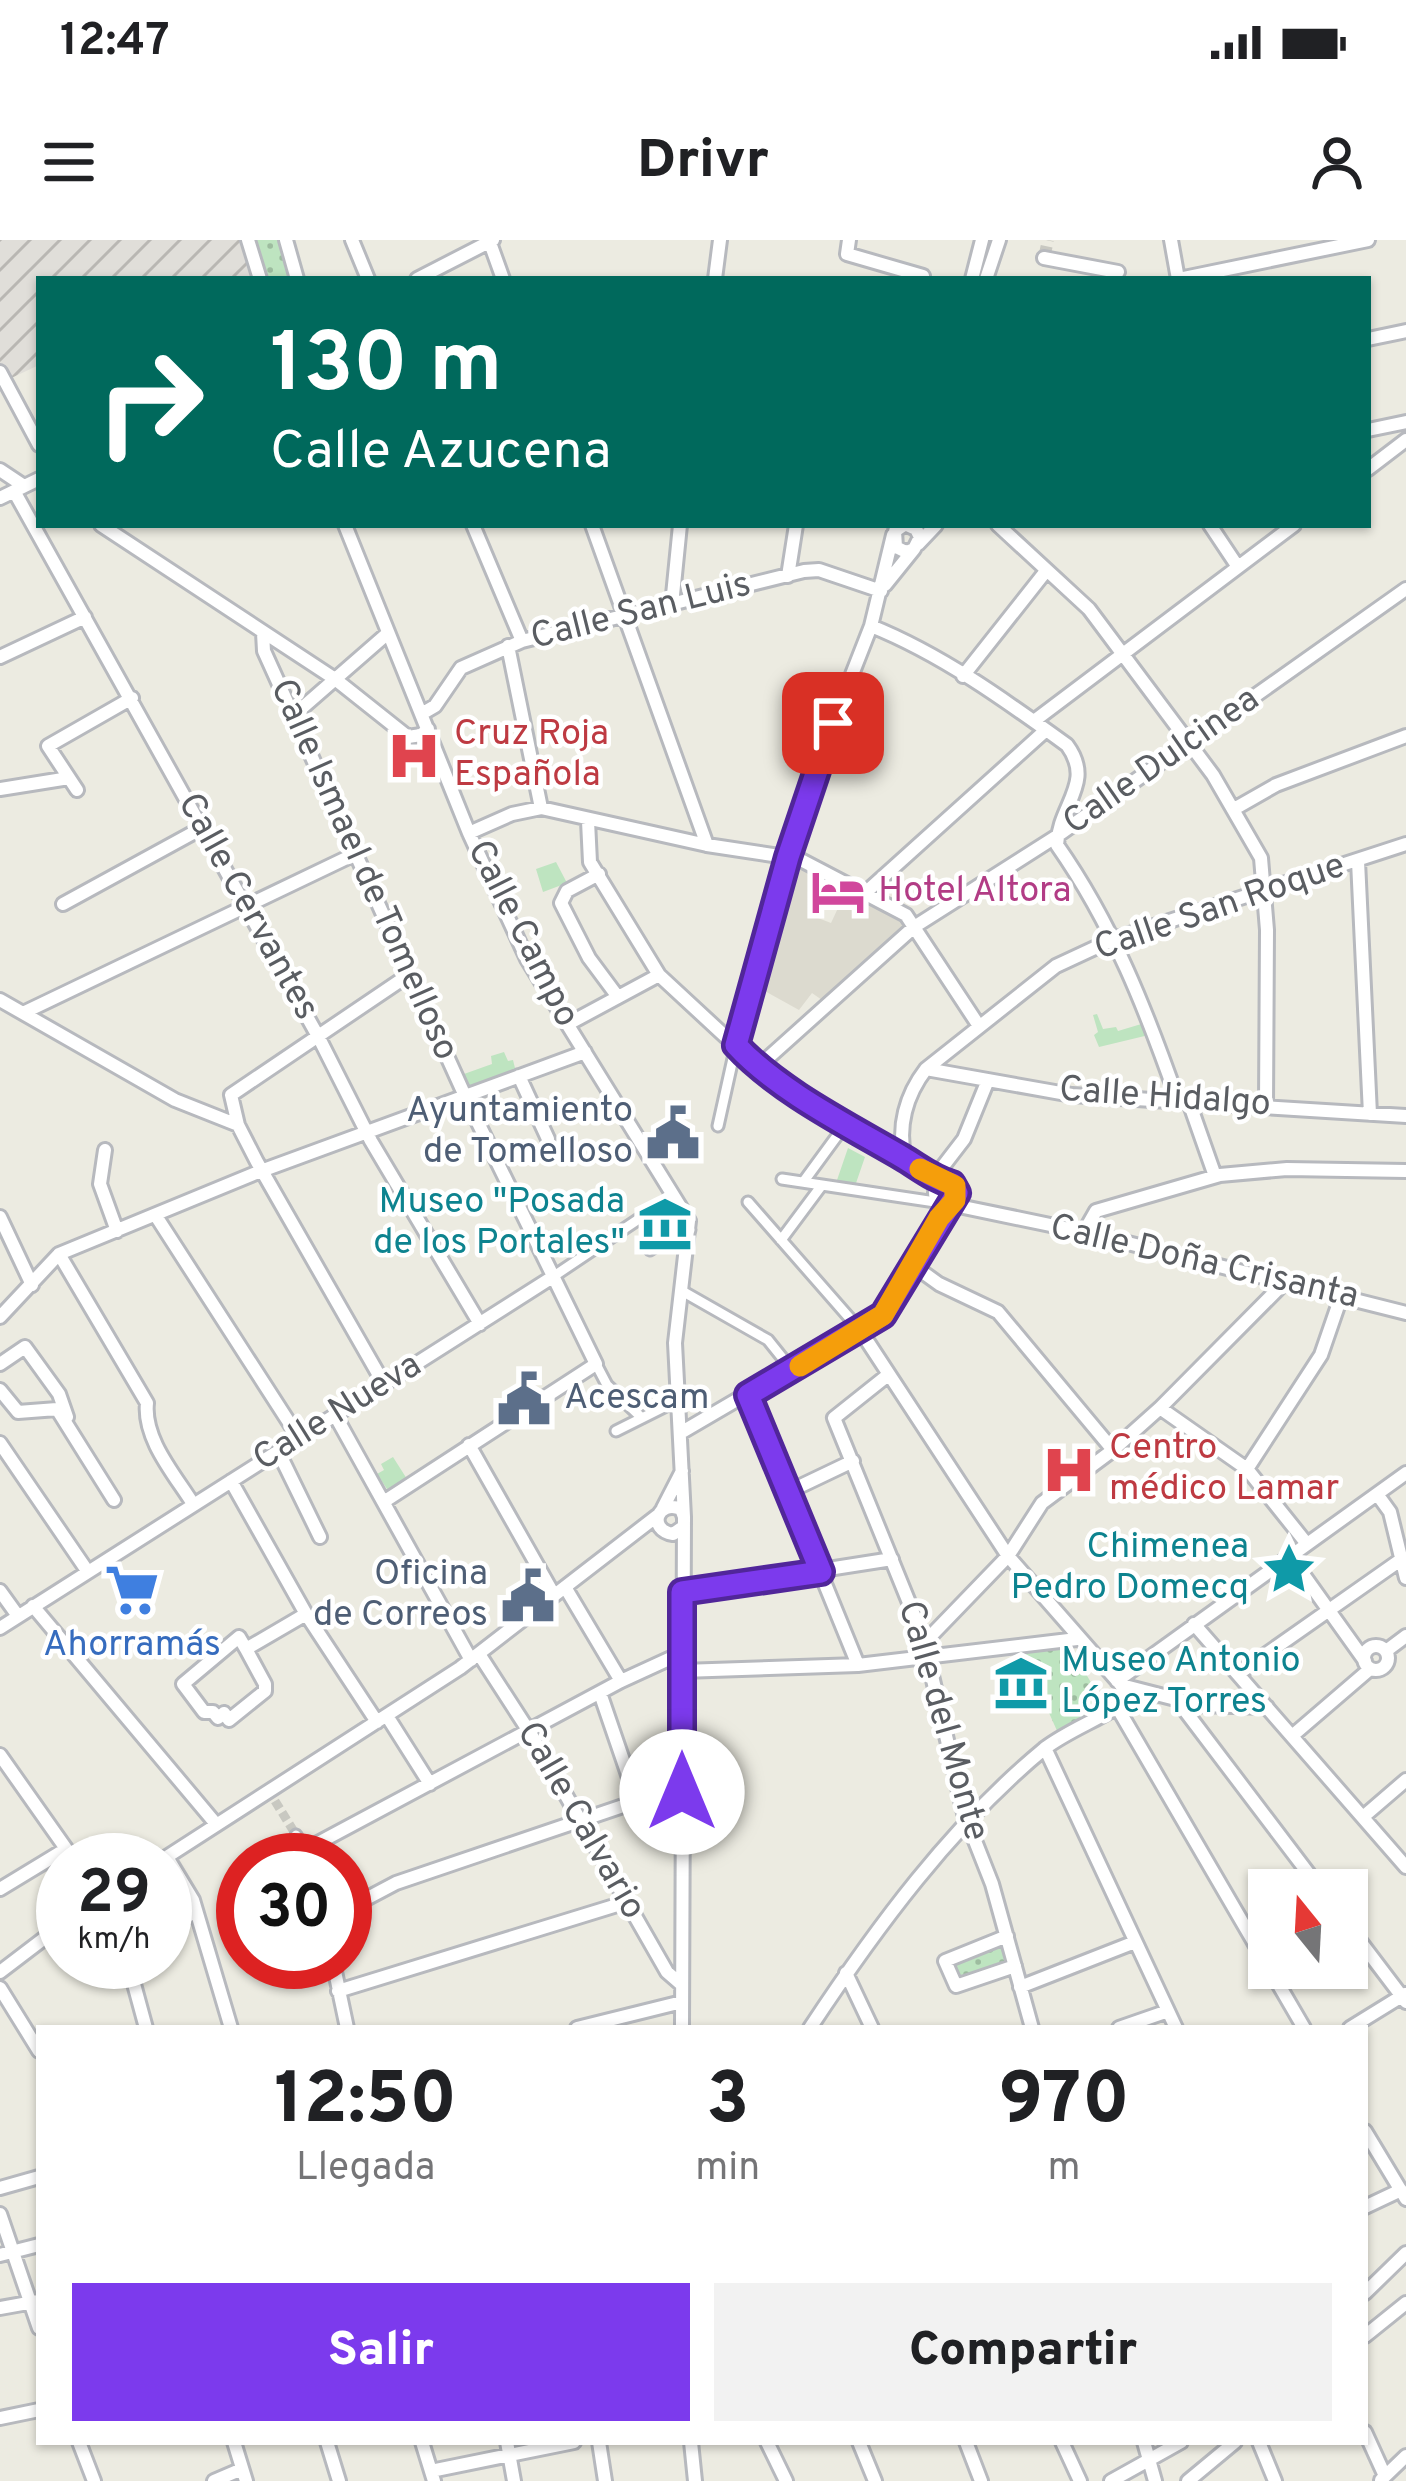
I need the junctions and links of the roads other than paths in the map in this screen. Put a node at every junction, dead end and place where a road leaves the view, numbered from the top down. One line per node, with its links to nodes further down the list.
1 (248, 240): 13 (street)
2 (286, 240): 14 (street)
3 (352, 240): 15 (street)
4 (720, 240): 18 (street)
5 (982, 240): 20 (street)
6 (999, 240): 21 (street)
7 (1171, 240): 22 (street)
8 (1368, 240): 23 (street)
9 (490, 241): 16 (street); 17 (street)
10 (848, 247): 19 (street)
11 (1044, 258): 12 (street)
12 (1118, 272)
13 (259, 276)
14 (297, 276)
15 (367, 276)
16 (423, 276)
17 (502, 276)
18 (715, 276)
19 (923, 276)
20 (973, 276)
21 (987, 276)
22 (1177, 276)
23 (1193, 276)
24 (1406, 331): 25 (street)
25 (1371, 338)
26 (0, 372): 29 (street)
27 (1405, 424): 28 (street)
28 (1371, 430)
29 (36, 439)
30 (1406, 440): 31 (street)
31 (1371, 467)
32 (0, 470): 34 (street)
33 (36, 481): 34 (street)
34 (19, 488): 35 (street); 36 (street, Calle Cervantes)
35 (0, 498)
36 (36, 521)
37 (39, 528): 57 (street, Calle Cervantes)
38 (106, 528): 59 (street)
39 (346, 528): 60 (street, Calle Campo)
40 (474, 528): 61 (street)
41 (593, 528): 56 (street)
42 (680, 528): 55 (street)
43 (796, 528): 52 (street)
44 (904, 528): 49 (street); 49 (street); 54 (street)
45 (932, 528): 49 (street)
46 (1001, 528): 51 (street)
47 (1212, 528): 50 (street)
48 (1290, 528): 50 (street)
49 (916, 547): 54 (street)
50 (1238, 567): 62 (street)
51 (1046, 571): 62 (street); 64 (street)
52 (788, 576): 54 (street, Calle San Luis); 55 (street, Calle San Luis)
53 (1406, 589): 72 (street, Calle Dulcinea)
54 (881, 591): 58 (street)
55 (672, 605): 56 (street, Calle San Luis)
56 (625, 616): 61 (street, Calle San Luis); 81 (street)
57 (85, 617): 63 (street); 66 (street, Calle Cervantes)
58 (871, 626): 64 (street); 83 (street)
59 (263, 633): 65 (street); 68 (street, Calle Ismael de Tomelloso)
60 (388, 633): 65 (street); 67 (street, Calle Campo)
61 (515, 643): 67 (street, Calle San Luis); 74 (street)
62 (1124, 652): 69 (street); 72 (street)
63 (0, 657)
64 (963, 676): 69 (street)
65 (335, 680): 68 (street); 70 (street)
66 (131, 698): 73 (street); 77 (street, Calle Cervantes)
67 (423, 713): 70 (street, Calle Campo)
68 (294, 715): 82 (street, Calle Ismael de Tomelloso)
69 (1040, 725): 79 (street); 87 (street)
70 (428, 729): 78 (street, Calle Campo)
71 (1406, 736): 75 (street)
72 (1190, 744): 75 (street); 79 (street, Calle Dulcinea)
73 (0, 789)
74 (541, 808): 76 (street); 78 (street)
75 (1234, 809): 86 (street)
76 (588, 820): 81 (street); 85 (street, Calle Doña Crisanta)
77 (202, 828): 88 (street); 89 (street, Calle Cervantes)
78 (469, 833): 97 (street, Calle Campo)
79 (1057, 836): 90 (street, Calle Dulcinea); 91 (street)
80 (1406, 844): 84 (street, Calle San Roque)
81 (707, 845): 83 (street)
82 (356, 853): 89 (street); 92 (street, Calle Ismael de Tomelloso)
83 (788, 857): 87 (street); 100 (street)
84 (1358, 861): 86 (street, Calle San Roque); 111 (street)
85 (599, 874): 93 (street, Calle Doña Crisanta); 94 (street)
86 (1265, 892): 91 (street, Calle San Roque); 109 (street)
87 (864, 894): 90 (street)
88 (64, 904)
89 (245, 907): 96 (street); 99 (street, Calle Cervantes)
90 (914, 927): 98 (street); 102 (street, Calle Dulcinea)
91 (1114, 939): 98 (street, Calle San Roque); 108 (street)
92 (410, 974): 99 (street); 107 (street, Calle Ismael de Tomelloso)
93 (659, 975): 94 (street); 100 (street, Calle Doña Crisanta)
94 (618, 997): 97 (street)
95 (0, 1000): 96 (street)
96 (23, 1013): 110 (street)
97 (568, 1024): 101 (street, Calle Campo)
98 (980, 1026): 103 (street, Calle San Roque)
99 (320, 1038): 106 (street); 116 (street, Calle Cervantes)
100 (736, 1045): 102 (street, Calle Doña Crisanta); 115 (street)
101 (585, 1052): 104 (street); 127 (street, Calle Campo)
102 (759, 1066): 114 (street, Calle Doña Crisanta)
103 (926, 1069): 105 (street, Calle Hidalgo); 119 (street)
104 (519, 1076): 107 (street); 117 (street)
105 (988, 1079): 108 (street, Calle Hidalgo); 125 (street)
106 (231, 1095): 110 (street); 113 (street)
107 (465, 1096): 116 (street); 141 (street, Calle Ismael de Tomelloso)
108 (1184, 1101): 109 (street, Calle Hidalgo); 122 (street)
109 (1266, 1106): 111 (street, Calle Hidalgo)
110 (205, 1111): 113 (street)
111 (1370, 1114): 112 (street, Calle Hidalgo)
112 (1406, 1116)
113 (238, 1125): 120 (street)
114 (845, 1125): 119 (street, Calle Doña Crisanta); 124 (street)
115 (718, 1126)
116 (367, 1132): 120 (street); 148 (street, Calle Cervantes)
117 (548, 1138)
118 (105, 1150): 134 (street)
119 (905, 1159): 125 (street, Calle Doña Crisanta)
120 (261, 1171): 130 (street); 154 (street)
121 (1406, 1171): 122 (street)
122 (1215, 1176): 135 (street)
123 (782, 1179): 124 (street, Calle Doña Crisanta)
124 (804, 1181): 126 (street, Calle Doña Crisanta)
125 (945, 1182): 129 (street); 131 (street, Calle Doña Crisanta)
126 (822, 1185): 129 (street, Calle Doña Crisanta); 137 (street)
127 (674, 1196): 133 (street, Calle Campo); 141 (street, Calle Nueva)
128 (748, 1202): 137 (street)
129 (945, 1204): 131 (street, Calle Doña Crisanta); 140 (street)
130 (157, 1216): 134 (street); 164 (street)
131 (1000, 1216): 135 (street, Calle Doña Crisanta)
132 (0, 1217): 136 (street)
133 (690, 1230): 138 (street); 144 (street)
134 (117, 1231): 139 (street)
135 (1084, 1232): 142 (street, Calle Doña Crisanta)
136 (5, 1240): 143 (street)
137 (781, 1240): 149 (street)
138 (650, 1250)
139 (59, 1254): 143 (street); 178 (street)
140 (914, 1266): 149 (street); 167 (street)
141 (551, 1278): 148 (street, Calle Nueva); 151 (street, Calle Ismael de Tomelloso)
142 (1284, 1283): 145 (street, Calle Doña Crisanta); 158 (street)
143 (32, 1285): 147 (street)
144 (682, 1291): 152 (street); 157 (street)
145 (1341, 1297): 146 (street, Calle Doña Crisanta); 170 (street)
146 (1406, 1313)
147 (0, 1317)
148 (480, 1324): 154 (street, Calle Nueva)
149 (860, 1330): 152 (street); 153 (street)
150 (0, 1364): 161 (street)
151 (596, 1364): 160 (street, Calle Ismael de Tomelloso); 166 (street)
152 (793, 1371): 156 (street)
153 (889, 1375): 169 (street, Calle del Monte); 183 (street)
154 (384, 1384): 159 (street, Calle Nueva)
155 (0, 1390): 161 (street)
156 (748, 1395): 163 (street); 174 (street)
157 (678, 1400): 160 (street); 163 (street)
158 (1160, 1408): 167 (street); 170 (street)
159 (335, 1415): 164 (street, Calle Nueva); 177 (street, Calle Calvario)
160 (642, 1418): 162 (street)
161 (72, 1430): 176 (street)
162 (616, 1431)
163 (682, 1432): 171 (street)
164 (299, 1438): 168 (street, Calle Nueva)
165 (0, 1443): 187 (street)
166 (469, 1444): 177 (street); 190 (street)
167 (1113, 1450): 183 (street)
168 (278, 1451): 173 (street, Calle Nueva); 181 (street)
169 (853, 1461): 174 (street); 185 (street, Calle del Monte)
170 (1247, 1469): 182 (street)
171 (683, 1470): 179 (street); 180 (street)
172 (1406, 1473): 175 (street)
173 (231, 1481): 178 (street, Calle Nueva); 194 (street)
174 (788, 1492): 188 (street)
175 (1377, 1494): 182 (street); 186 (street)
176 (114, 1500)
177 (385, 1502): 203 (street, Calle Calvario)
178 (193, 1504): 187 (street, Calle Nueva)
179 (660, 1512): 180 (street); 180 (street); 190 (street)
180 (684, 1522): 191 (street)
181 (320, 1537)
182 (1307, 1544): 184 (street)
183 (1007, 1556): 199 (street); 201 (street)
184 (1290, 1556): 193 (street); 196 (street)
185 (892, 1559): 188 (street); 201 (street, Calle del Monte)
186 (1403, 1570): 193 (street)
187 (88, 1572): 192 (street, Calle Nueva)
188 (821, 1572): 191 (street); 204 (street)
189 (0, 1591): 195 (street)
190 (559, 1591): 203 (street); 208 (street)
191 (682, 1592): 202 (street)
192 (33, 1606): 195 (street, Calle Nueva); 226 (street)
193 (1329, 1611): 205 (street); 207 (street)
194 (306, 1614): 200 (street); 214 (street)
195 (18, 1616): 197 (street, Calle Nueva)
196 (1194, 1624): 207 (street); 209 (street)
197 (0, 1628)
198 (1406, 1636): 205 (street)
199 (1077, 1639): 201 (street); 209 (street)
200 (246, 1648): 200 (street)
201 (926, 1649): 204 (street); 225 (street, Calle del Monte)
202 (682, 1653): 206 (street); 208 (street)
203 (475, 1657): 214 (street); 215 (street, Calle Calvario)
204 (858, 1665): 206 (street)
205 (1367, 1665): 216 (street)
206 (682, 1671): 221 (street)
207 (1238, 1674): 212 (street)
208 (621, 1682): 210 (street)
209 (1119, 1683): 211 (street); 213 (street)
210 (600, 1693): 215 (street); 222 (street)
211 (1177, 1700): 212 (street); 231 (street)
212 (1267, 1707): 216 (street)
213 (1117, 1708): 217 (street); 239 (street)
214 (382, 1719): 220 (street); 226 (street)
215 (530, 1732): 220 (street); 224 (street, Calle Calvario)
216 (1292, 1736): 223 (street)
217 (1045, 1748): 225 (street); 241 (street)
218 (0, 1755): 227 (street)
219 (1406, 1780): 223 (street)
220 (430, 1784): 228 (street)
221 (682, 1786): 222 (street); 247 (street)
222 (637, 1801): 224 (street)
223 (1363, 1817): 230 (street)
224 (580, 1819): 234 (street); 235 (street, Calle Calvario)
225 (967, 1821): 240 (street, Calle del Monte); 246 (street)
226 (216, 1824): 229 (street)
227 (55, 1833)
228 (344, 1833)
229 (192, 1840)
230 (1406, 1867)
231 (1305, 1869)
232 (36, 1872): 233 (street)
233 (0, 1889)
234 (372, 1896)
235 (627, 1902): 247 (street, Calle Calvario); 252 (street)
236 (192, 1904): 237 (street)
237 (196, 1911): 238 (street); 257 (street)
238 (192, 1913)
239 (1248, 1932)
240 (1006, 1936): 244 (street, Calle del Monte); 244 (street)
241 (1136, 1942): 248 (street); 255 (street)
242 (36, 1945): 245 (street)
243 (1368, 1950): 253 (street)
244 (1015, 1966): 248 (street, Calle del Monte)
245 (0, 1972)
246 (846, 1973): 261 (street); 262 (street)
247 (682, 1985): 254 (street)
248 (1021, 1987): 263 (street, Calle del Monte)
249 (0, 1988): 268 (street)
250 (135, 1989): 256 (street)
251 (1281, 1989): 266 (street)
252 (338, 1991): 258 (street)
253 (1405, 1997): 267 (street)
254 (682, 2002): 259 (street); 260 (street)
255 (1168, 2011): 264 (street); 265 (street)
256 (145, 2025)
257 (230, 2025)
258 (346, 2025)
259 (589, 2025)
260 (682, 2025)
261 (812, 2025)
262 (871, 2025)
263 (1031, 2025)
264 (1128, 2025)
265 (1175, 2025)
266 (1302, 2025)
267 (1355, 2025)
268 (36, 2046)
269 (1368, 2136): 272 (street)
270 (36, 2178): 271 (street)
271 (0, 2188)
272 (1403, 2194): 273 (street)
273 (1368, 2206)
274 (0, 2214): 276 (street)
275 (36, 2246): 276 (street)
276 (6, 2253): 279 (street)
277 (1406, 2253): 278 (street)
278 (1368, 2290)
279 (34, 2301): 281 (street)
280 (1406, 2303): 282 (street)
281 (0, 2308)
282 (1368, 2334)
283 (36, 2411): 284 (street)
284 (0, 2418)
285 (1368, 2440): 306 (street)
286 (80, 2445): 307 (street)
287 (235, 2445): 304 (street)
288 (328, 2445): 309 (street)
289 (423, 2445): 305 (street)
290 (541, 2445): 301 (street)
291 (599, 2445): 311 (street)
292 (691, 2445): 312 (street)
293 (769, 2445): 313 (street)
294 (861, 2445): 314 (street)
295 (966, 2445): 315 (street)
296 (1063, 2445): 316 (street)
297 (1145, 2445): 303 (street)
298 (1176, 2445): 303 (street)
299 (1231, 2445): 319 (street)
300 (1260, 2445): 320 (street)
301 (508, 2448): 305 (street); 310 (street)
302 (1406, 2456): 306 (street)
303 (1149, 2460): 317 (street); 318 (street)
304 (244, 2475): 308 (street)
305 (433, 2476)
306 (1383, 2479)
307 (94, 2481)
308 (214, 2481)
309 (339, 2481)
310 (514, 2481)
311 (605, 2481)
312 (695, 2481)
313 (787, 2481)
314 (875, 2481)
315 (981, 2481)
316 (1080, 2481)
317 (1111, 2481)
318 (1155, 2481)
319 (1187, 2481)
320 (1275, 2481)

